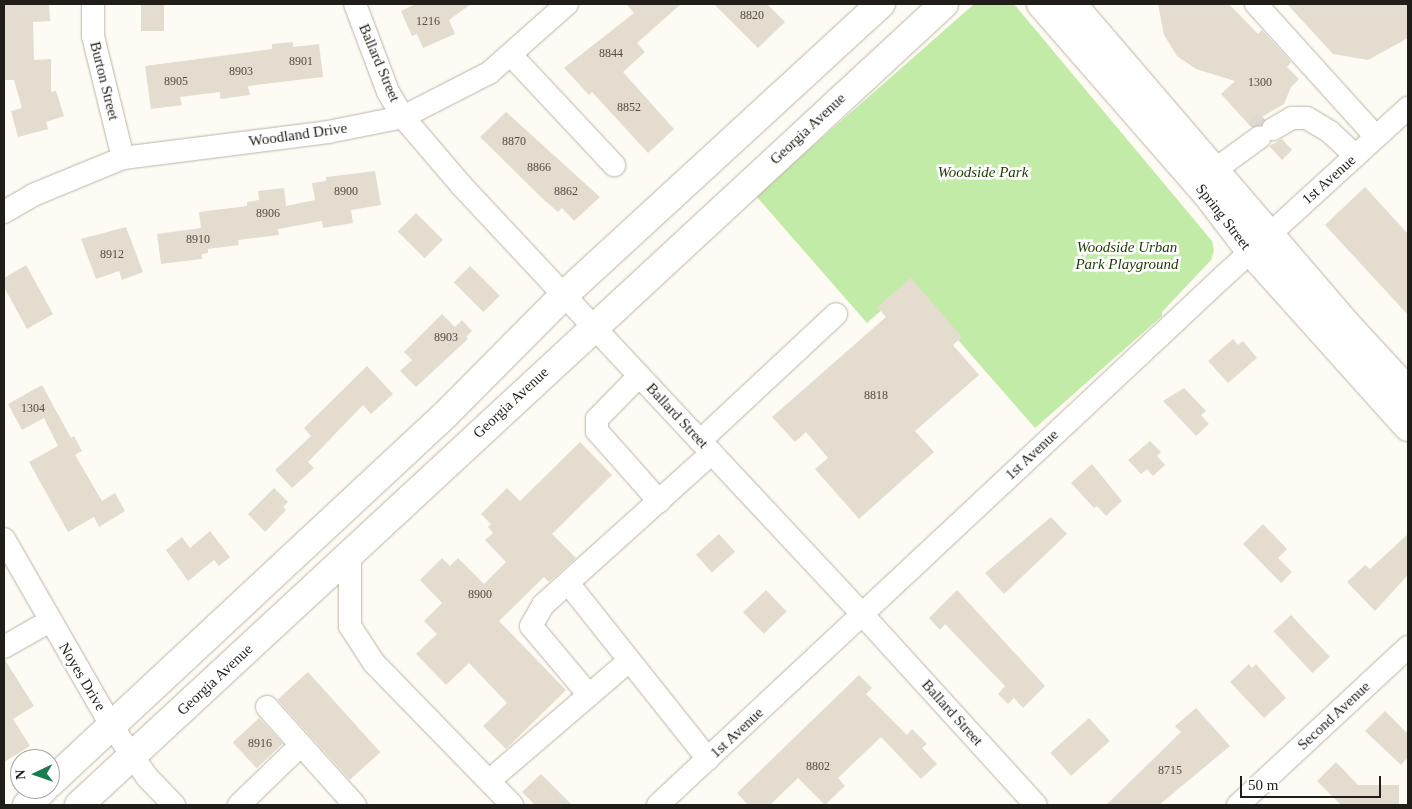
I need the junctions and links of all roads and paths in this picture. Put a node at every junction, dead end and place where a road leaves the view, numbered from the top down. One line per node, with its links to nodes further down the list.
1 (93, 4): 14 (street, Burton Street)
2 (355, 4): 11 (street, Ballard Street)
3 (567, 4): 9 (street, Woodland Drive)
4 (881, 4): 19 (main road)
5 (944, 4): 21 (main road, Georgia Avenue)
6 (1041, 4): 18 (main road, Spring Street)
7 (1072, 4): 16 (main road, Spring Street)
8 (1256, 4): 12 (street)
9 (511, 54): 11 (street, Woodland Drive); 15 (street)
10 (1408, 108): 12 (street, 1st Avenue)
11 (403, 117): 14 (street, Woodland Drive); 19 (street, Ballard Street)
12 (1376, 137): 13 (street, 1st Avenue)
13 (1356, 156): 16 (street); 18 (street, 1st Avenue)
14 (123, 158): 17 (street, Woodland Drive)
15 (614, 165)
16 (1216, 169): 18 (main road, Spring Street)
17 (4, 212)
18 (1260, 243): 23 (main road, Spring Street); 24 (main road, Spring Street); 30 (street, 1st Avenue)
19 (563, 296): 21 (street, Ballard Street); 37 (main road)
20 (836, 314): 25 (street)
21 (593, 326): 22 (street, Ballard Street); 28 (main road, Georgia Avenue)
22 (640, 376): 25 (street, Ballard Street); 26 (street)
23 (1404, 381)
24 (1408, 427)
25 (706, 447): 26 (street); 30 (street, Ballard Street)
26 (659, 501): 29 (street)
27 (4, 539): 31 (street, Noyes Drive)
28 (350, 555): 39 (main road, Georgia Avenue); 42 (street)
29 (568, 583): 34 (street); 35 (street)
30 (862, 614): 40 (street, 1st Avenue); 49 (street, Ballard Street)
31 (50, 621): 32 (street); 37 (street, Noyes Drive)
32 (4, 647)
33 (1408, 647): 50 (street, Second Avenue)
34 (629, 661): 35 (street); 40 (street)
35 (589, 695): 42 (street)
36 (267, 707): 38 (street)
37 (111, 725): 39 (street, Noyes Drive); 41 (main road)
38 (301, 745): 45 (street); 46 (street)
39 (133, 756): 43 (main road, Georgia Avenue); 44 (street, Noyes Drive)
40 (708, 759): 48 (street, 1st Avenue)
41 (60, 774)
42 (490, 780): 47 (street)
43 (80, 805)
44 (174, 805)
45 (239, 805)
46 (355, 805)
47 (512, 805)
48 (658, 805)
49 (1036, 805)
50 (1238, 805)

